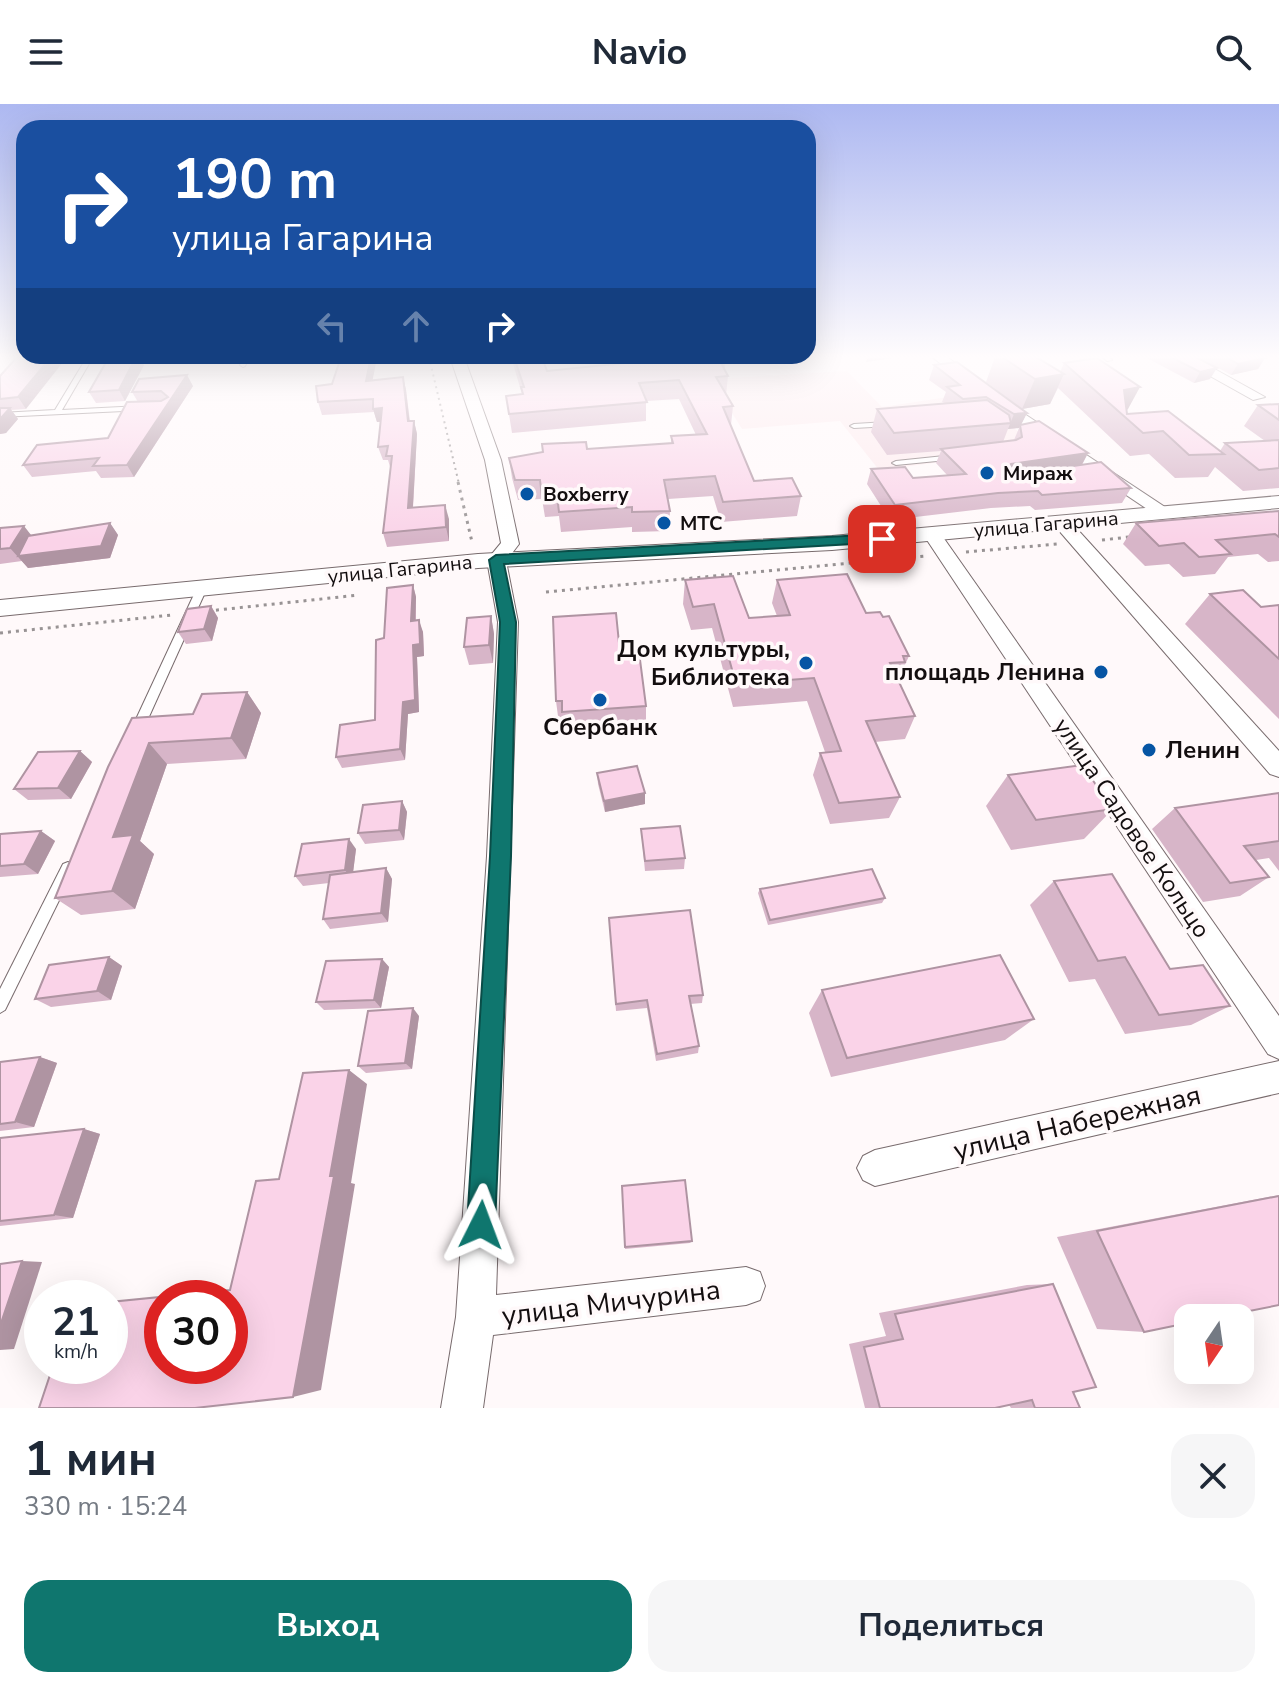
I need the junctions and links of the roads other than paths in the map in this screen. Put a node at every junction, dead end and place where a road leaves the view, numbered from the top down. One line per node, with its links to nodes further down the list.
1 (478, 418): 13 (street)
2 (1023, 418): 5 (street)
3 (902, 423): 4 (lane)
4 (854, 426)
5 (1040, 430): 6 (lane); 10 (street)
6 (1023, 433)
7 (967, 455): 8 (lane)
8 (896, 463)
9 (1279, 502): 10 (street, улица Гагарина)
10 (1165, 513): 11 (street, улица Гагарина)
11 (1061, 522): 12 (street, улица Гагарина); 17 (street)
12 (939, 544): 13 (street, улица Гагарина); 20 (street, улица Садовое Кольцо)
13 (485, 553): 14 (street, улица Гагарина); 24 (street)
14 (202, 588): 15 (street, улица Гагарина); 16 (lane)
15 (0, 608)
16 (134, 737)
17 (1279, 767)
18 (78, 849): 19 (lane)
19 (0, 1005)
20 (1279, 1043)
21 (1279, 1077): 22 (street, улица Набережная)
22 (875, 1168)
23 (746, 1286): 24 (street, улица Мичурина)
24 (476, 1317): 25 (street)
25 (462, 1408)

